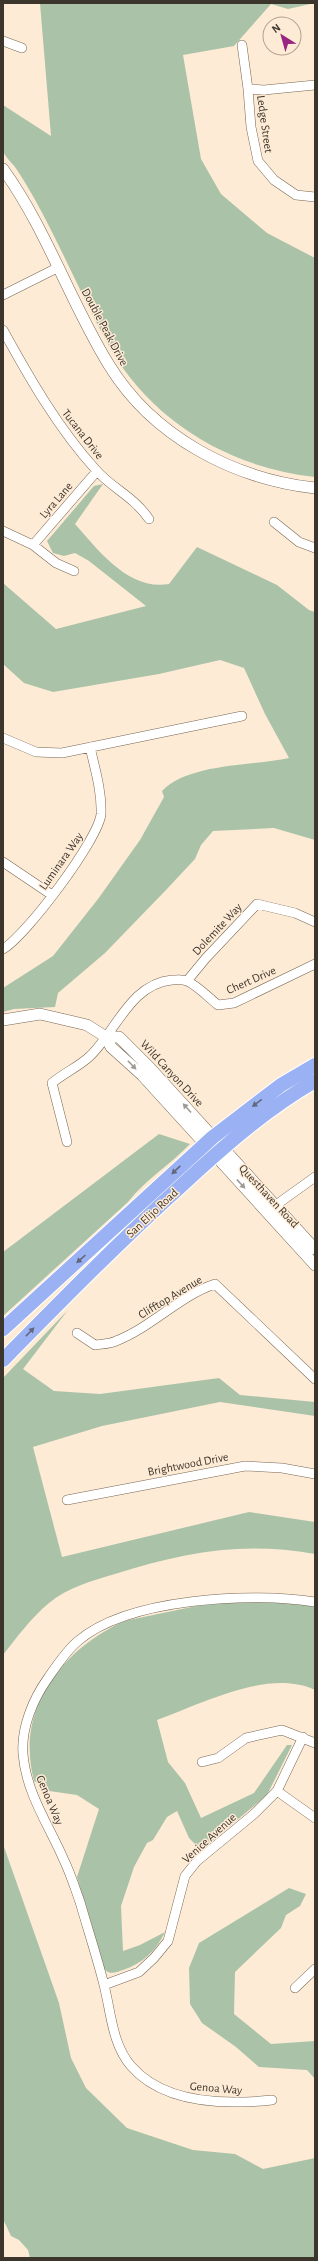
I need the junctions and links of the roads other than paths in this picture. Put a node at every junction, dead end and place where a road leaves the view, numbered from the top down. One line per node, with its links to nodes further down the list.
1 (3, 41): 3 (street)
2 (242, 45): 5 (street, Ledge Street)
3 (22, 48)
4 (315, 85): 5 (street)
5 (248, 89): 7 (street, Ledge Street)
6 (3, 169): 8 (street, Double Peak Drive)
7 (315, 197)
8 (59, 267): 9 (street); 12 (street, Double Peak Drive)
9 (3, 295)
10 (3, 330): 11 (street, Tucana Drive)
11 (97, 471): 13 (street, Tucana Drive); 16 (street, Lyra Lane)
12 (315, 488)
13 (149, 519)
14 (274, 522): 17 (street)
15 (3, 531): 16 (street)
16 (33, 545): 18 (street)
17 (315, 548)
18 (74, 570)
19 (242, 716): 21 (street)
20 (3, 738): 21 (street)
21 (90, 747): 23 (street, Luminara Way)
22 (3, 862): 23 (street)
23 (52, 895): 25 (street, Luminara Way)
24 (315, 922): 27 (street, Dolemite Way)
25 (3, 949)
26 (315, 964): 27 (street, Chert Drive)
27 (187, 981): 29 (street)
28 (3, 1020): 29 (street, Wild Canyon Drive)
29 (106, 1037): 32 (street, Wild Canyon Drive); 33 (street)
30 (315, 1065): 32 (main road, San Elijo Road, one-way to 32)
31 (315, 1081): 34 (main road, San Elijo Road)
32 (208, 1141): 34 (street, Questhaven Road); 39 (main road, San Elijo Road, one-way to 39)
33 (67, 1142)
34 (218, 1151): 36 (street, Questhaven Road); 38 (street, Questhaven Road, one-way to 38); 41 (main road, San Elijo Road, one-way to 34)
35 (315, 1177): 36 (street)
36 (276, 1205): 37 (street, Questhaven Road)
37 (315, 1249)
38 (315, 1265)
39 (3, 1329)
40 (77, 1334): 42 (street, Clifftop Avenue)
41 (3, 1360)
42 (315, 1380)
43 (315, 1474): 44 (street, Brightwood Drive)
44 (66, 1500)
45 (315, 1602): 52 (street, Genoa Way)
46 (303, 1737): 47 (street); 48 (street); 49 (street, Venice Avenue)
47 (315, 1743)
48 (202, 1762)
49 (277, 1791): 50 (street); 52 (street, Venice Avenue)
50 (315, 1818)
51 (315, 1970): 53 (street)
52 (104, 1985): 54 (street, Genoa Way)
53 (295, 1988)
54 (272, 2100)

